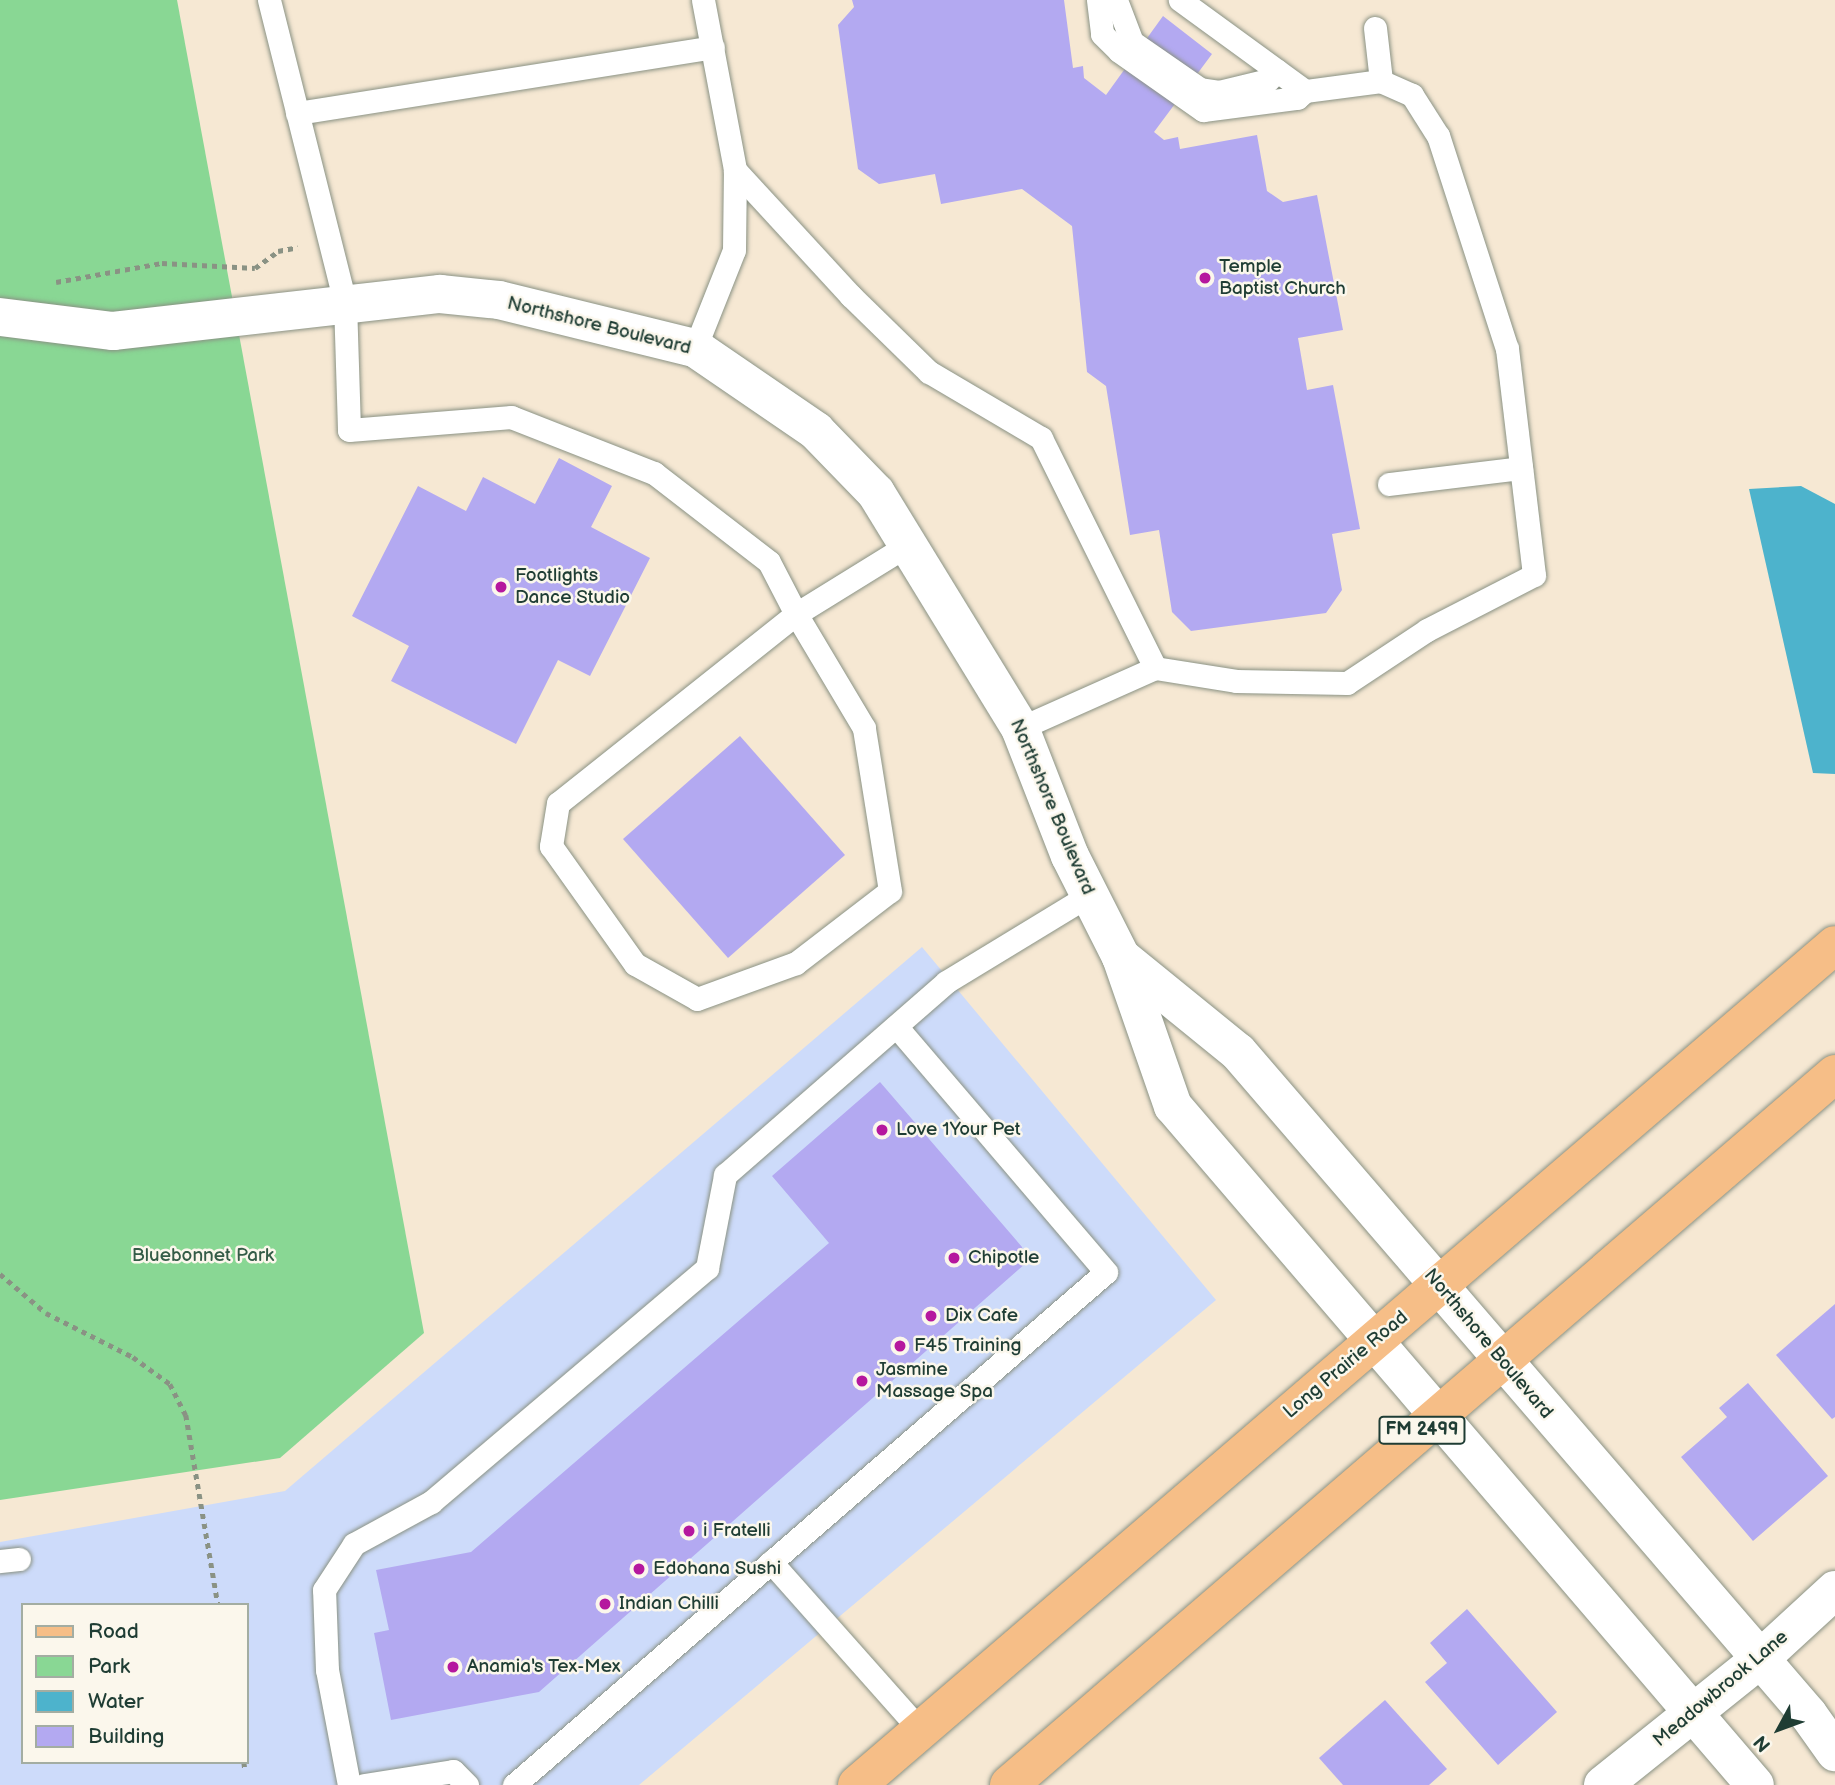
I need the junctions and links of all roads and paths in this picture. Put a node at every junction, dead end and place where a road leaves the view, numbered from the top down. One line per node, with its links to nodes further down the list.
1 (270, 0): 11 (lane)
2 (703, 0): 7 (lane)
3 (1098, 0): 10 (lane)
4 (1116, 0): 8 (lane)
5 (1180, 0): 8 (lane)
6 (1375, 27): 9 (lane)
7 (713, 47): 11 (lane); 12 (lane)
8 (1277, 71): 10 (lane)
9 (1381, 81): 10 (lane); 18 (lane)
10 (1305, 91)
11 (297, 113): 13 (lane)
12 (735, 170): 17 (lane); 22 (lane)
13 (329, 240): 14 (path); 15 (lane)
14 (52, 283)
15 (345, 302): 16 (street, Northshore Boulevard); 17 (street, Northshore Boulevard); 21 (lane)
16 (0, 317)
17 (695, 348): 20 (street, Northshore Boulevard)
18 (1521, 468): 19 (lane); 22 (lane)
19 (1389, 484)
20 (911, 543): 21 (lane); 23 (street, Northshore Boulevard)
21 (796, 614): 21 (lane)
22 (1155, 668): 23 (lane)
23 (1020, 727): 24 (street, Northshore Boulevard)
24 (1089, 895): 26 (street, Northshore Boulevard); 27 (lane)
25 (1835, 945): 30 (main road, Long Prairie Road)
26 (1121, 957): 30 (street, Northshore Boulevard); 31 (street, Northshore Boulevard)
27 (896, 1026): 34 (lane); 41 (lane)
28 (1835, 1074): 32 (main road, FM 2499)
29 (0, 1274): 36 (path)
30 (1440, 1285): 31 (main road, Long Prairie Road); 32 (street, Northshore Boulevard)
31 (1374, 1341): 33 (street, Northshore Boulevard); 39 (main road, Long Prairie Road)
32 (1501, 1362): 33 (main road, FM 2499); 37 (street, Northshore Boulevard)
33 (1438, 1415): 38 (street, Northshore Boulevard); 46 (main road, FM 2499)
34 (772, 1562): 39 (lane); 44 (lane)
35 (1835, 1590): 37 (street, Meadowbrook Lane)
36 (218, 1603)
37 (1760, 1659): 38 (street, Meadowbrook Lane); 40 (street, Northshore Boulevard)
38 (1694, 1714): 47 (street, Meadowbrook Lane); 48 (street, Northshore Boulevard)
39 (920, 1730): 45 (main road, Long Prairie Road)
40 (1835, 1752)
41 (349, 1785)
42 (364, 1785): 43 (lane)
43 (467, 1785)
44 (514, 1785)
45 (857, 1785)
46 (1009, 1785)
47 (1603, 1785)
48 (1755, 1785)

